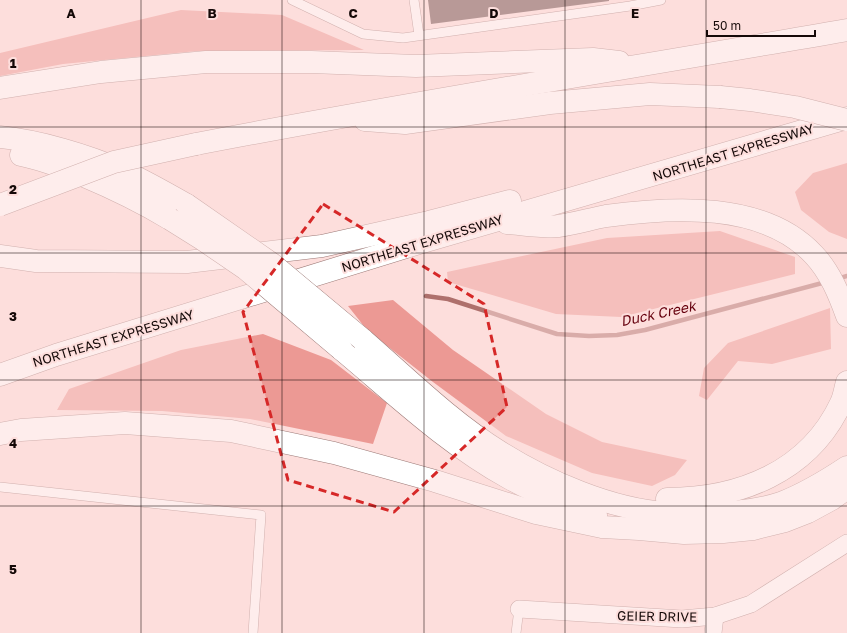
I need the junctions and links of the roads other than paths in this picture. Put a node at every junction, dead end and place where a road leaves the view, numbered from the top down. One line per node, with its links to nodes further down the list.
1 (292, 0): 5 (lane)
2 (414, 0): 5 (lane)
3 (661, 0): 5 (lane)
4 (847, 30): 6 (highway)
5 (419, 35)
6 (644, 65): 7 (highway); 8 (highway)
7 (0, 88)
8 (333, 118): 9 (highway, bridge); 13 (highway, bridge)
9 (847, 119): 12 (highway, NORTHEAST EXPRESSWAY)
10 (0, 137): 21 (highway, bridge)
11 (0, 152): 24 (highway, bridge)
12 (626, 184): 14 (highway, NORTHEAST EXPRESSWAY); 15 (highway)
13 (0, 205)
14 (492, 222): 16 (highway); 17 (highway, NORTHEAST EXPRESSWAY)
15 (0, 256)
16 (844, 308)
17 (0, 375)
18 (847, 382): 21 (highway)
19 (0, 434): 24 (highway)
20 (847, 467): 21 (highway)
21 (542, 474)
22 (0, 487): 28 (lane)
23 (847, 488): 24 (highway)
24 (639, 529)
25 (847, 543): 27 (street, GEIER DRIVE)
26 (518, 609): 27 (street, GEIER DRIVE); 29 (lane)
27 (715, 616): 30 (street)
28 (253, 633)
29 (516, 633)
30 (713, 633)

